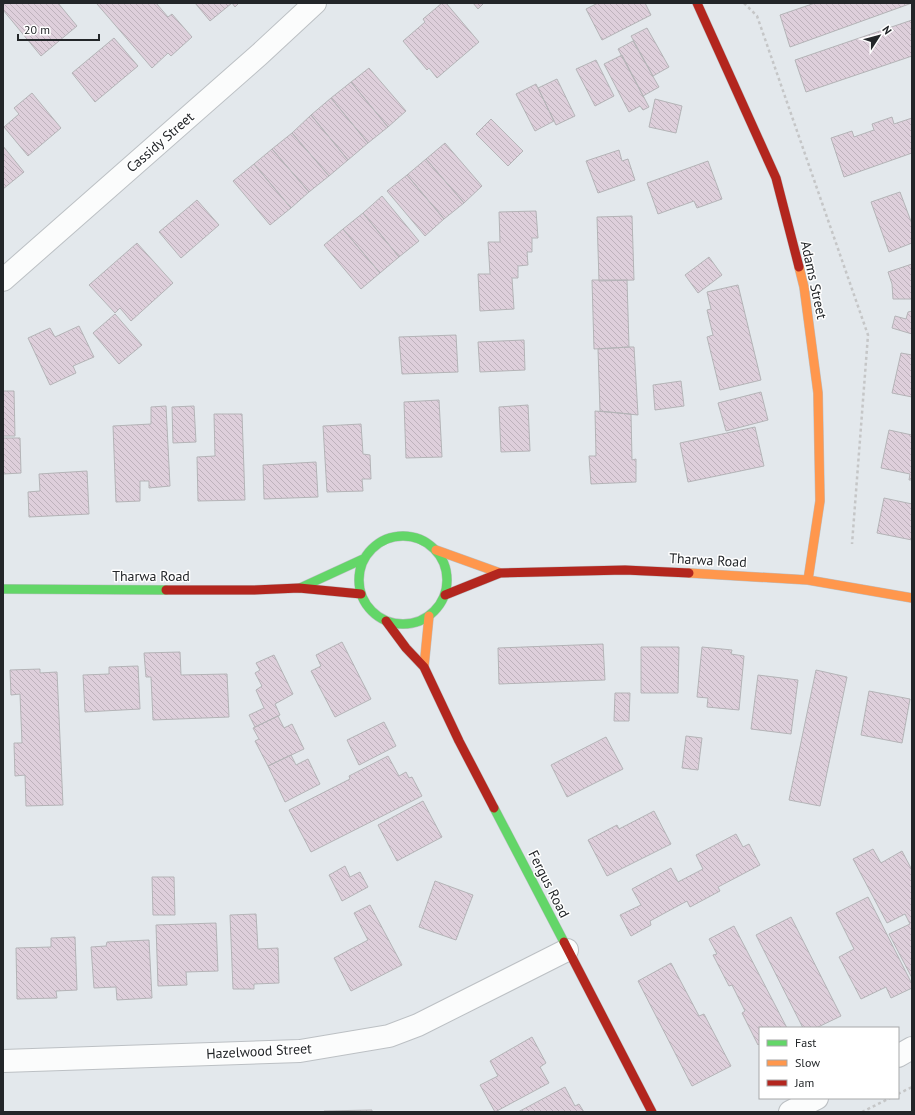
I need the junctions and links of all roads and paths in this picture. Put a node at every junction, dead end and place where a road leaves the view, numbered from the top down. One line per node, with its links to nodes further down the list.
1 (315, 3): 4 (street, Cassidy Street)
2 (697, 3): 9 (street, Adams Street)
3 (744, 3): 5 (path)
4 (3, 280)
5 (852, 544)
6 (436, 550): 7 (street); 8 (street, Tharwa Road); 13 (street)
7 (363, 559): 10 (street, Tharwa Road); 12 (street)
8 (500, 573): 9 (street, Tharwa Road); 13 (street, Tharwa Road)
9 (808, 580): 14 (street, Tharwa Road)
10 (299, 588): 11 (street, Tharwa Road); 12 (street, Tharwa Road)
11 (3, 589)
12 (361, 594): 16 (street)
13 (445, 595): 15 (street)
14 (912, 598)
15 (429, 616): 16 (street); 17 (street, Fergus Road)
16 (386, 621): 17 (street, Fergus Road)
17 (424, 667): 18 (street, Fergus Road)
18 (567, 950): 21 (street, Hazelwood Street); 26 (street, Fergus Road)
19 (912, 1048): 20 (street)
20 (899, 1055)
21 (3, 1061)
22 (912, 1087): 23 (path)
23 (899, 1094)
24 (815, 1099): 27 (street)
25 (888, 1099): 28 (path)
26 (652, 1112)
27 (790, 1112)
28 (862, 1112)

